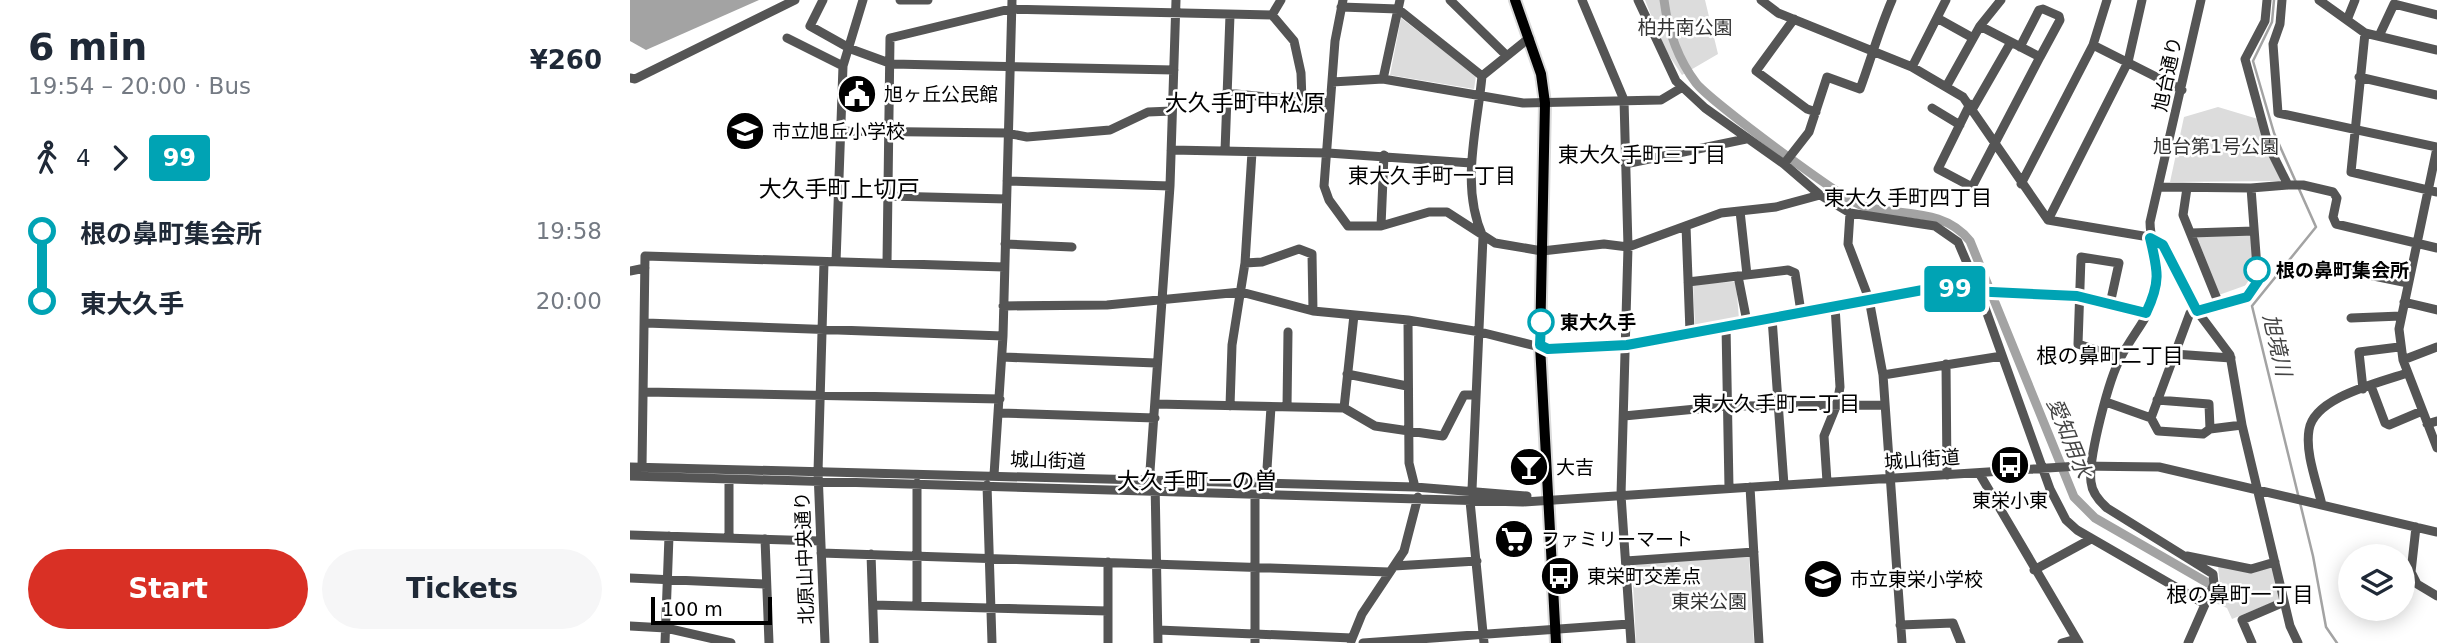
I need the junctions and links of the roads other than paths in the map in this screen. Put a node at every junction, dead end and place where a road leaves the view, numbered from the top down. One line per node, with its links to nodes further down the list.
1 (795, 0): 56 (street)
2 (823, 0): 43 (street)
3 (863, 0): 43 (street)
4 (901, 0): 5 (street)
5 (929, 0)
6 (1035, 0): 27 (street)
7 (1176, 0): 28 (street)
8 (1281, 0): 30 (street)
9 (1450, 0): 46 (street)
10 (1515, 0): 39 (main road)
11 (1582, 0): 65 (street)
12 (1638, 0): 60 (street)
13 (1761, 0): 33 (street)
14 (1892, 0): 44 (street)
15 (1946, 0): 32 (street)
16 (2001, 0): 35 (street)
17 (2107, 0): 42 (street)
18 (2142, 0): 48 (street)
19 (2202, 0): 61 (street, 旭台通り)
20 (2267, 0): 91 (street)
21 (2282, 0): 75 (street)
22 (2319, 0): 34 (street)
23 (2356, 0): 34 (street)
24 (1011, 4): 27 (street); 49 (street); 51 (street)
25 (1342, 4): 26 (street); 58 (street)
26 (1399, 5): 54 (street); 57 (street)
27 (1029, 9): 28 (street)
28 (1176, 12): 29 (street); 53 (street)
29 (1230, 15): 30 (street); 62 (street)
30 (1272, 15): 66 (street)
31 (2437, 15): 37 (street)
32 (1937, 18): 40 (street); 52 (street)
33 (1794, 19): 44 (street); 72 (street)
34 (2347, 20): 36 (street)
35 (1980, 26): 40 (street); 41 (street)
36 (2365, 33): 37 (street); 55 (street)
37 (2379, 36): 45 (street)
38 (788, 38): 50 (street)
39 (1529, 38): 46 (street); 68 (main road)
40 (1973, 38): 59 (street)
41 (2016, 45): 47 (street); 47 (street); 69 (street)
42 (2093, 45): 48 (street); 90 (street)
43 (851, 49): 49 (street); 50 (street)
44 (1871, 50): 52 (street); 72 (street)
45 (2437, 50)
46 (1506, 55): 54 (street)
47 (2040, 57): 79 (street)
48 (2128, 62): 61 (street); 102 (street)
49 (892, 64): 51 (street); 74 (street)
50 (843, 66): 76 (street)
51 (1009, 66): 53 (street); 77 (street)
52 (1912, 67): 59 (street)
53 (1174, 69): 71 (street)
54 (1482, 76): 63 (street)
55 (2359, 77): 64 (street); 75 (street)
56 (630, 78)
57 (1383, 79): 58 (street); 63 (street)
58 (1332, 82): 67 (street)
59 (1946, 87): 69 (street)
60 (1681, 88): 65 (street); 78 (street)
61 (2182, 90): 93 (street, 旭台通り)
62 (1226, 93): 66 (street); 82 (street)
63 (1480, 95): 68 (street); 86 (street)
64 (2437, 95)
65 (1624, 100): 68 (street); 87 (street)
66 (1302, 101): 67 (street)
67 (1330, 103): 84 (street)
68 (1545, 103): 114 (main road)
69 (1971, 106): 73 (street); 79 (street)
70 (1932, 108): 73 (street)
71 (1172, 111): 77 (street); 81 (street)
72 (1816, 111): 88 (street)
73 (1959, 125): 79 (street)
74 (888, 130): 76 (street); 77 (street); 98 (street)
75 (2355, 130): 80 (street); 96 (street)
76 (842, 131): 116 (street)
77 (1006, 134): 89 (street)
78 (1746, 139): 87 (street); 88 (street)
79 (1995, 144): 90 (street)
80 (2437, 147): 96 (street)
81 (1171, 150): 82 (street); 92 (street)
82 (1225, 151): 83 (street)
83 (1252, 152): 84 (street); 117 (street)
84 (1328, 153): 85 (street); 103 (street)
85 (1384, 155): 86 (street); 103 (street)
86 (1471, 163): 107 (street)
87 (1625, 164): 112 (street)
88 (1784, 164): 97 (street)
89 (1007, 181): 92 (street); 99 (street)
90 (2021, 184): 102 (street)
91 (2288, 185): 95 (street); 109 (street)
92 (1170, 186): 129 (street)
93 (2160, 187): 94 (street); 108 (street, 旭台通り)
94 (2187, 188): 95 (street); 106 (street)
95 (2252, 188): 105 (street)
96 (2433, 191): 109 (street)
97 (1820, 195): 100 (street); 101 (street)
98 (888, 196): 99 (street); 118 (street)
99 (1006, 199): 110 (street)
100 (1740, 211): 104 (street); 123 (street)
101 (1850, 213): 126 (street); 130 (street)
102 (2048, 220): 108 (street)
103 (1381, 226): 107 (street)
104 (1686, 226): 112 (street); 124 (street)
105 (2254, 231): 106 (street); 133 (street)
106 (2191, 233): 133 (street)
107 (1483, 237): 114 (street); 151 (street)
108 (2150, 238): 138 (street); 140 (street)
109 (2417, 243): 113 (street); 125 (street)
110 (1004, 244): 111 (street); 119 (street)
111 (1072, 247)
112 (1628, 247): 114 (street); 155 (street)
113 (2437, 248)
114 (1542, 251): 154 (main road)
115 (824, 262): 116 (street); 121 (street); 149 (street, 北原山中央通り)
116 (836, 262): 118 (street)
117 (1245, 262): 127 (street); 137 (street)
118 (887, 263): 119 (street)
119 (1004, 267): 134 (street)
120 (2330, 267): 125 (street)
121 (646, 268): 122 (street); 147 (street)
122 (630, 271)
123 (1743, 276): 124 (street); 139 (street); 146 (street)
124 (1688, 282): 152 (street)
125 (2408, 283): 131 (street)
126 (1982, 291): 128 (street); 130 (street); 159 (street)
127 (1241, 292): 129 (street); 137 (street); 181 (street)
128 (2077, 296): 132 (street); 132 (street); 161 (street)
129 (1163, 298): 134 (street); 164 (street)
130 (1869, 299): 135 (street); 168 (street)
131 (2404, 302): 136 (street); 142 (street)
132 (2110, 304): 140 (street)
133 (2219, 304): 138 (street)
134 (1003, 306): 153 (street)
135 (1835, 306): 139 (street); 178 (street)
136 (2437, 310)
137 (1313, 311): 141 (street)
138 (2197, 311): 158 (street); 162 (street)
139 (1801, 313): 143 (street)
140 (2146, 313): 161 (street)
141 (1354, 315): 145 (street); 167 (street)
142 (2401, 316): 144 (street); 156 (street)
143 (1772, 318): 146 (street); 179 (street)
144 (2351, 318)
145 (1408, 320): 151 (street); 169 (street)
146 (1746, 322): 148 (street)
147 (646, 323): 149 (street); 171 (street)
148 (1726, 326): 152 (street); 182 (street)
149 (822, 328): 153 (street); 173 (street, 北原山中央通り)
150 (1288, 332): 184 (street)
151 (1480, 332): 154 (street); 172 (street)
152 (1690, 332): 155 (street)
153 (1003, 336): 160 (street)
154 (1540, 345): 155 (street); 222 (main road)
155 (1627, 345): 188 (street)
156 (2399, 347): 163 (street); 170 (street)
157 (2437, 347): 163 (street)
158 (2174, 354): 162 (street); 175 (street)
159 (2002, 356): 165 (street); 200 (street)
160 (1002, 357): 164 (street); 174 (street)
161 (2120, 358): 176 (street)
162 (2231, 358): 193 (street)
163 (2403, 360): 166 (street)
164 (1156, 363): 177 (street)
165 (1946, 365): 168 (street); 203 (street)
166 (2407, 373): 170 (street); 186 (street)
167 (1347, 374): 169 (street); 185 (street)
168 (1883, 375): 180 (street)
169 (1406, 386): 194 (street)
170 (2367, 388): 186 (street); 224 (street)
171 (645, 392): 173 (street); 199 (street)
172 (1475, 395): 194 (street); 216 (street)
173 (821, 396): 174 (street); 205 (street, 北原山中央通り)
174 (1000, 399): 187 (street)
175 (2157, 400): 190 (street); 195 (street)
176 (2106, 401): 190 (street); 197 (street)
177 (1156, 404): 181 (street); 189 (street)
178 (1837, 404): 179 (street); 180 (street); 209 (street)
179 (1776, 405): 182 (street); 213 (street)
180 (1885, 405): 206 (street)
181 (1230, 406): 183 (street)
182 (1727, 406): 188 (street); 215 (street)
183 (1272, 407): 184 (street); 211 (street)
184 (1287, 407): 185 (street)
185 (1344, 408): 194 (street)
186 (2422, 411): 192 (street)
187 (999, 413): 189 (street); 202 (street)
188 (1624, 416): 221 (street)
189 (1155, 418): 208 (street)
190 (2151, 418): 195 (street)
191 (2437, 421): 192 (street)
192 (2427, 424): 196 (street)
193 (2242, 425): 195 (street); 217 (street)
194 (1410, 429): 219 (street)
195 (2210, 429)
196 (2437, 448)
197 (2092, 466): 200 (street, 城山街道); 217 (street, 城山街道); 237 (street)
198 (630, 467): 199 (street, 城山街道)
199 (642, 467): 205 (street, 城山街道)
200 (2046, 468): 201 (street, 城山街道); 230 (street)
201 (1979, 472): 203 (street, 城山街道); 246 (street)
202 (994, 475): 205 (street, 城山街道); 208 (street, 城山街道)
203 (1947, 475): 206 (street, 城山街道)
204 (630, 476): 207 (street, 城山街道)
205 (819, 477): 207 (street, 城山街道); 210 (street, 城山街道); 232 (street, 北原山中央通り)
206 (1888, 478): 209 (street, 城山街道); 258 (street)
207 (729, 479): 229 (street)
208 (1154, 481): 211 (street, 城山街道); 218 (street)
209 (1827, 482): 213 (street, 城山街道)
210 (917, 483): 212 (street, 城山街道); 236 (street)
211 (1266, 484): 219 (street, 城山街道)
212 (987, 485): 218 (street, 城山街道); 238 (street)
213 (1784, 485): 214 (street, 城山街道)
214 (1750, 487): 215 (street, 城山街道); 233 (street)
215 (1729, 488): 221 (street, 城山街道)
216 (1472, 490): 219 (street, 城山街道); 222 (street, 城山街道)
217 (2257, 491): 224 (street, 城山街道); 242 (street)
218 (1155, 492): 220 (street, 城山街道); 243 (street)
219 (1416, 492): 220 (street, 城山街道); 223 (street, 城山街道); 245 (street)
220 (1255, 495): 244 (street)
221 (1621, 495): 222 (street, 城山街道); 240 (street)
222 (1549, 499): 223 (street, 城山街道); 262 (main road)
223 (1470, 501): 239 (street)
224 (2322, 505): 225 (street, 城山街道)
225 (2416, 527): 226 (street, 城山街道); 250 (street)
226 (2437, 532)
227 (630, 534): 228 (street)
228 (669, 536): 229 (street); 248 (street)
229 (729, 538): 231 (street)
230 (2091, 539): 246 (street); 252 (street)
231 (765, 540): 232 (street); 249 (street)
232 (820, 541): 234 (street, 北原山中央通り)
233 (1754, 552): 240 (street); 279 (street)
234 (821, 553): 235 (street); 271 (street, 北原山中央通り)
235 (871, 555): 236 (street); 253 (street)
236 (918, 555): 238 (street); 254 (street)
237 (2187, 556): 242 (street); 252 (street)
238 (988, 559): 241 (street); 255 (street)
239 (1478, 561): 245 (street); 264 (street)
240 (1626, 561): 257 (street)
241 (1108, 562): 243 (street); 256 (street)
242 (2275, 562): 251 (street)
243 (1157, 564): 244 (street); 261 (street)
244 (1256, 568): 245 (street); 263 (street)
245 (1392, 569): 265 (street)
246 (2035, 570): 267 (street)
247 (630, 578): 248 (street)
248 (667, 579): 249 (street); 260 (street)
249 (766, 583): 270 (street)
250 (2437, 596)
251 (2284, 602): 284 (street); 285 (street)
252 (2205, 604): 283 (street)
253 (873, 605): 254 (street); 272 (street)
254 (918, 606): 255 (street)
255 (990, 607): 256 (street); 273 (street)
256 (1108, 611): 274 (street)
257 (1629, 624): 262 (street); 278 (street)
258 (1900, 625): 280 (street); 281 (street)
259 (630, 626): 260 (street)
260 (666, 628): 268 (street); 269 (street)
261 (1158, 630): 263 (street); 275 (street)
262 (1555, 630): 264 (street); 277 (main road)
263 (1255, 639): 265 (street)
264 (1484, 639): 266 (street)
265 (1352, 640)
266 (1419, 641): 276 (street)
267 (2078, 641): 282 (street)
268 (665, 643)
269 (731, 643)
270 (769, 643)
271 (825, 643)
272 (874, 643)
273 (992, 643)
274 (1108, 643)
275 (1158, 643)
276 (1363, 643)
277 (1556, 643)
278 (1630, 643)
279 (1759, 643)
280 (1902, 643)
281 (1961, 643)
282 (2063, 643)
283 (2188, 643)
284 (2252, 643)
285 (2298, 643)

